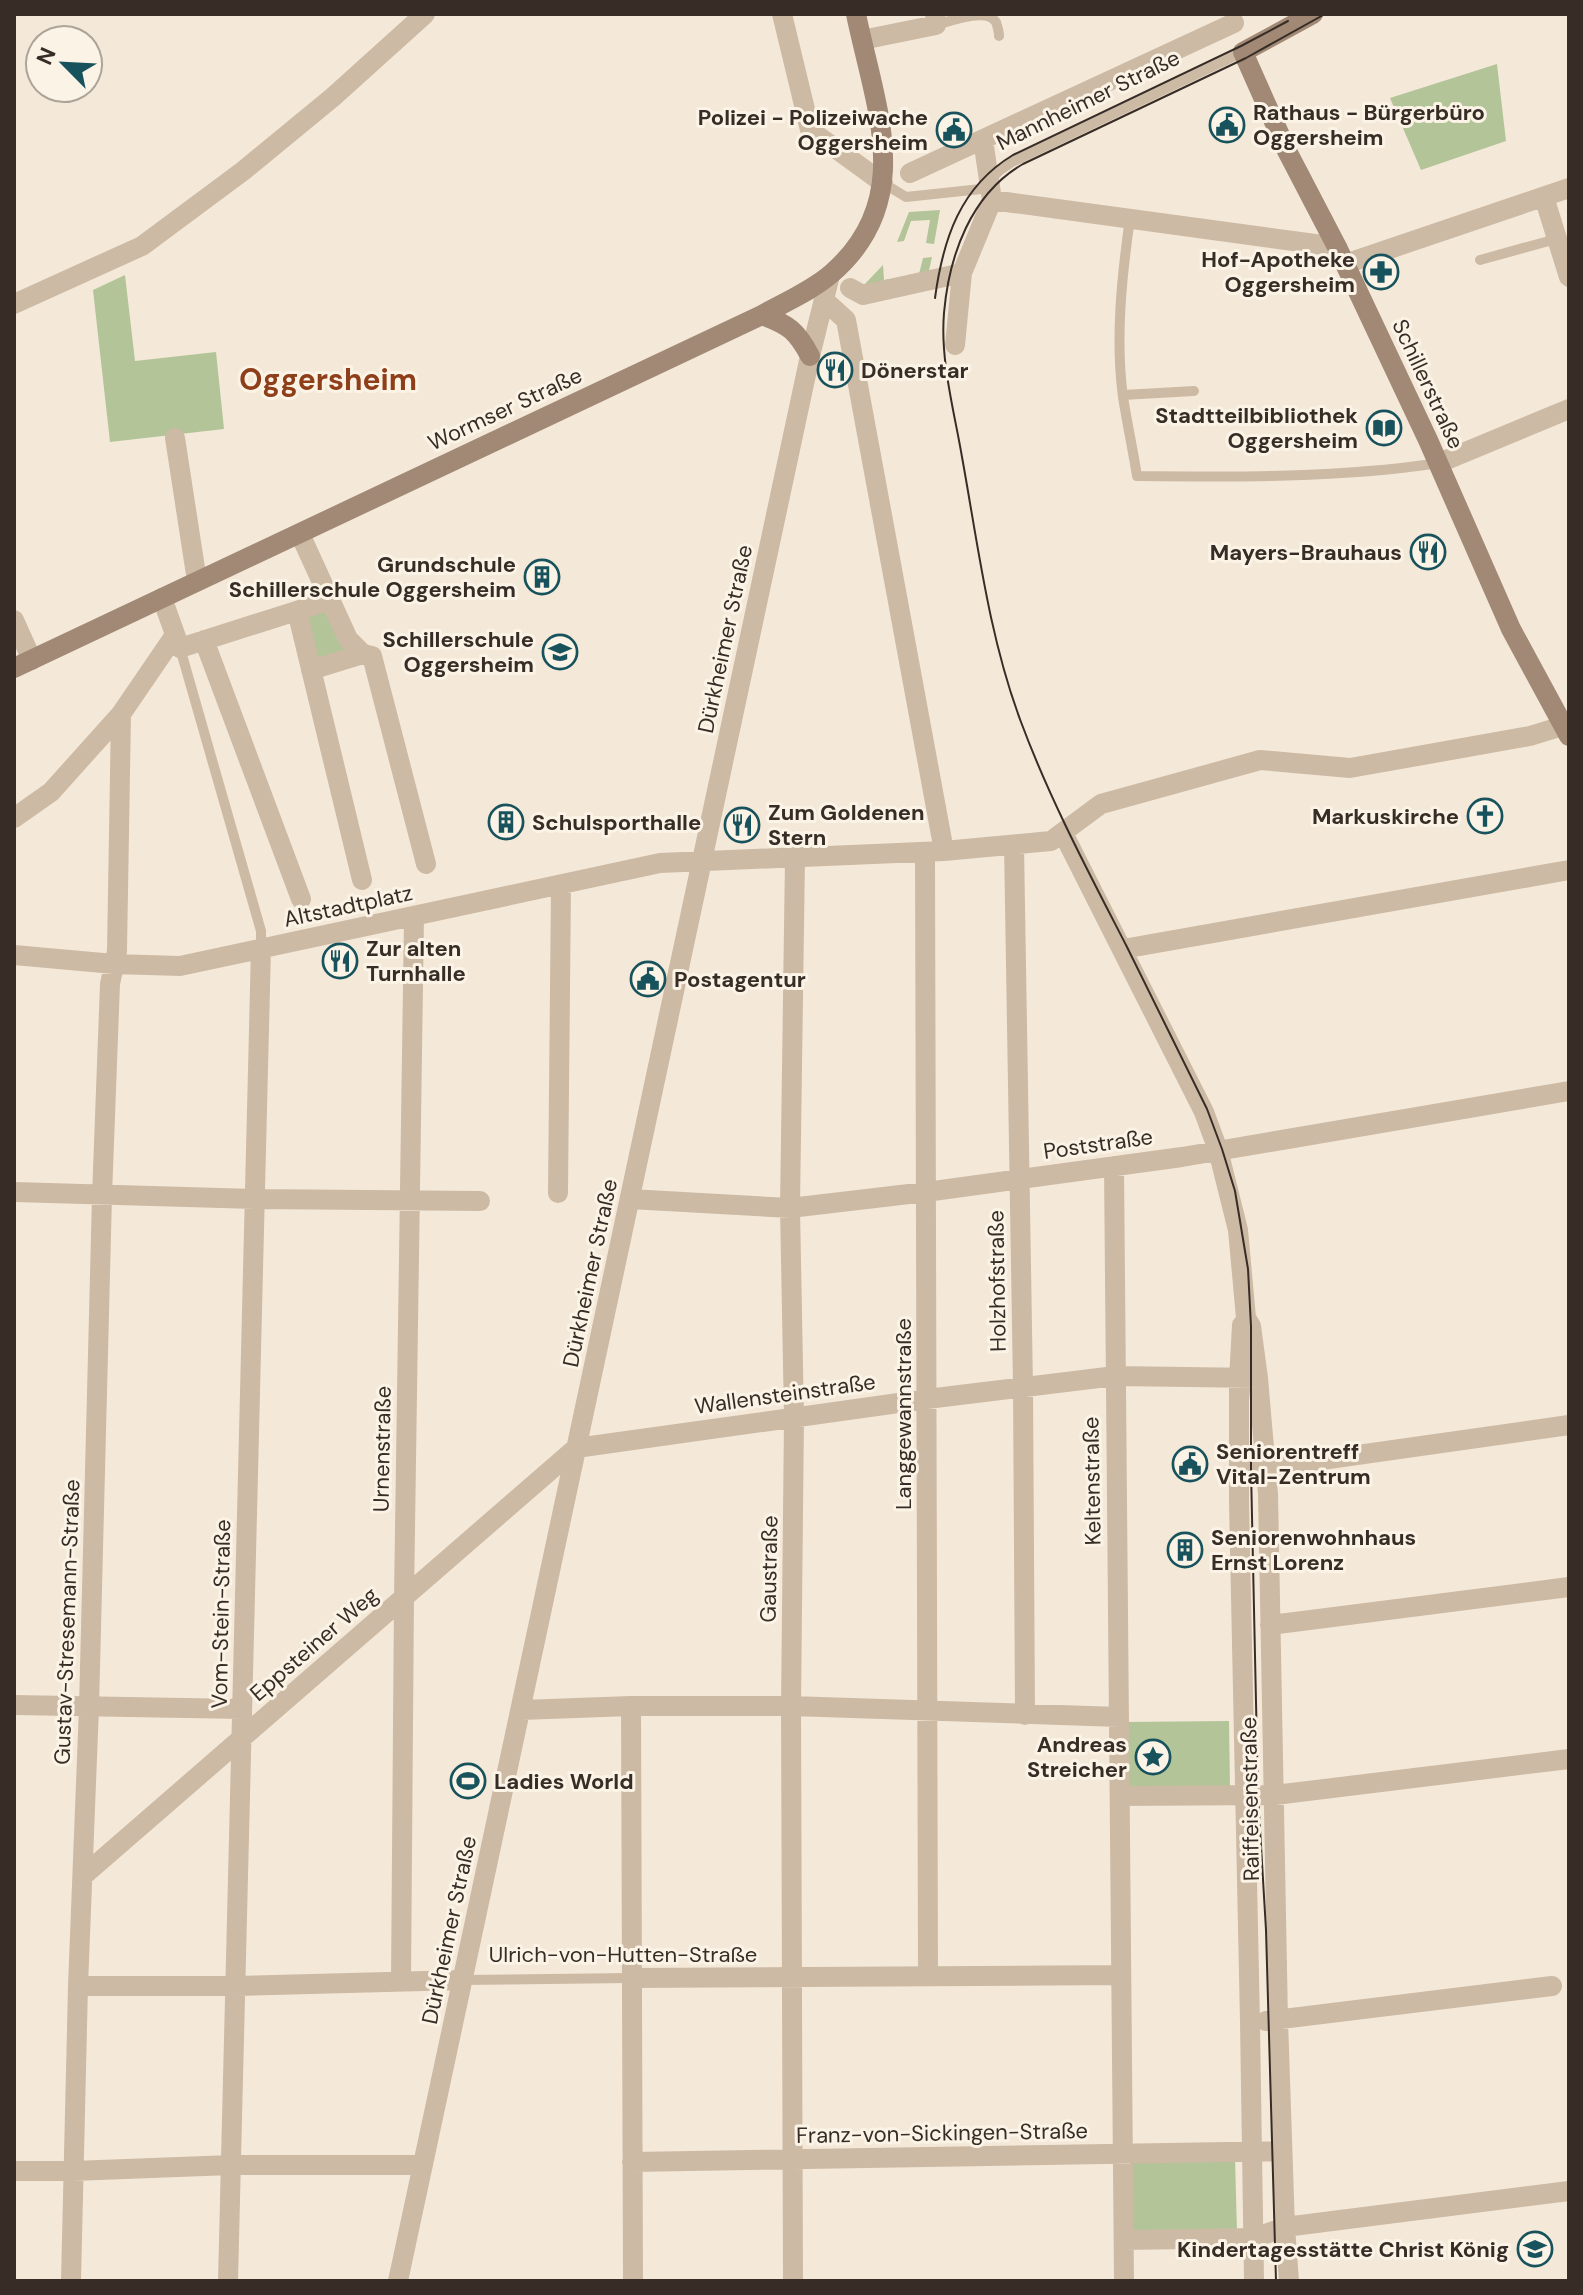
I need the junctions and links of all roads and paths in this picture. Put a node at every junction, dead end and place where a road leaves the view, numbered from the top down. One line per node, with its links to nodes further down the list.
1 (425, 14): 25 (street)
2 (782, 14): 12 (street)
3 (856, 14): 8 (street, Wormser Straße)
4 (1313, 14): 9 (street, Mannheimer Straße)
5 (936, 19): 7 (lane); 8 (street)
6 (1233, 19): 9 (street); 10 (street)
7 (999, 36)
8 (862, 40): 12 (street, Wormser Straße)
9 (1243, 52): 14 (lane, Mannheimer Straße); 18 (street, Schillerstraße)
10 (983, 140): 11 (street); 14 (street)
11 (910, 173)
12 (883, 183): 14 (lane, Mannheimer Straße); 21 (street, Wormser Straße)
13 (1569, 188): 15 (street)
14 (991, 190): 16 (street); 20 (street)
15 (1544, 197): 17 (street); 18 (street)
16 (1130, 218): 18 (street); 30 (lane)
17 (1556, 239): 19 (lane); 22 (street)
18 (1341, 255): 33 (street, Schillerstraße)
19 (1480, 260)
20 (962, 273): 23 (street); 27 (street)
21 (830, 275): 24 (street, Dürkheimer Straße); 26 (street, Wormser Straße)
22 (1569, 277)
23 (850, 288)
24 (824, 300): 28 (street, Dürkheimer Straße); 50 (street, Langgewannstraße)
25 (14, 304)
26 (762, 315): 28 (street); 34 (street, Wormser Straße)
27 (955, 345)
28 (810, 356): 52 (street, Dürkheimer Straße)
29 (1194, 391): 30 (lane)
30 (1123, 395): 33 (lane)
31 (1569, 409): 33 (street)
32 (175, 438): 35 (street)
33 (1439, 463): 46 (street, Schillerstraße)
34 (300, 534): 35 (street, Wormser Straße); 37 (street)
35 (197, 581): 36 (street, Wormser Straße)
36 (162, 598): 41 (street); 43 (street, Wormser Straße)
37 (331, 600): 38 (street); 42 (street)
38 (297, 611): 40 (street); 44 (street)
39 (14, 620): 43 (street)
40 (204, 640): 41 (street); 57 (street)
41 (177, 642): 45 (street); 59 (lane, Altstadtplatz)
42 (363, 654): 44 (street); 53 (street)
43 (23, 664)
44 (311, 670): 55 (street)
45 (121, 714): 47 (street); 62 (street, Gustav-Stresemann-Straße)
46 (1567, 728): 48 (street)
47 (14, 818)
48 (1063, 833): 49 (street, Altstadtplatz); 60 (street, Raiffeisenstraße)
49 (1014, 845): 50 (street, Altstadtplatz); 66 (street, Holzhofstraße)
50 (934, 851): 51 (street, Altstadtplatz); 68 (street, Langgewannstraße)
51 (795, 857): 52 (street, Altstadtplatz); 75 (street, Gaustraße)
52 (703, 861): 56 (street, Altstadtplatz); 72 (street, Dürkheimer Straße)
53 (426, 864)
54 (1569, 870): 60 (street)
55 (362, 880)
56 (561, 885): 58 (street, Altstadtplatz); 69 (street)
57 (301, 899)
58 (414, 917): 59 (street, Altstadtplatz); 73 (street, Urnenstraße)
59 (261, 948): 62 (street); 71 (street, Vom-Stein-Straße)
60 (1123, 949): 64 (street, Raiffeisenstraße)
61 (14, 955): 62 (street)
62 (114, 964): 70 (street, Gustav-Stresemann-Straße)
63 (1569, 1091): 64 (street, Poststraße)
64 (1218, 1150): 65 (street, Poststraße); 77 (street, Raiffeisenstraße)
65 (1114, 1166): 66 (street, Poststraße); 76 (street, Keltenstraße)
66 (1019, 1178): 68 (street, Poststraße); 78 (street, Holzhofstraße)
67 (14, 1192): 70 (street)
68 (926, 1192): 75 (street, Poststraße); 79 (street, Langgewannstraße)
69 (558, 1193)
70 (102, 1196): 71 (street); 91 (street, Gustav-Stresemann-Straße)
71 (255, 1199): 73 (street); 92 (street, Vom-Stein-Straße)
72 (630, 1199): 75 (street, Poststraße); 82 (street, Dürkheimer Straße)
73 (410, 1201): 74 (street); 86 (street, Urnenstraße)
74 (480, 1201)
75 (790, 1208): 80 (street, Gaustraße)
76 (1115, 1376): 77 (street, Wallensteinstraße); 78 (street, Wallensteinstraße); 96 (street, Keltenstraße)
77 (1249, 1378): 83 (street, Raiffeisenstraße); 84 (street, Raiffeisenstraße)
78 (1023, 1386): 79 (street, Wallensteinstraße); 95 (street, Holzhofstraße)
79 (927, 1399): 80 (street, Wallensteinstraße); 94 (street, Langgewannstraße)
80 (794, 1417): 82 (street, Wallensteinstraße); 90 (street, Gaustraße)
81 (1569, 1425): 83 (street)
82 (576, 1448): 86 (street, Eppsteiner Weg); 93 (street, Dürkheimer Straße)
83 (1266, 1468): 84 (street); 87 (street, Raiffeisenstraße)
84 (1239, 1471): 99 (street, Raiffeisenstraße)
85 (1569, 1587): 87 (street)
86 (404, 1597): 97 (street, Eppsteiner Weg); 108 (street, Urnenstraße)
87 (1270, 1625): 100 (street, Raiffeisenstraße)
88 (14, 1705): 91 (street)
89 (631, 1706): 90 (street); 93 (street); 106 (street)
90 (791, 1706): 94 (street); 105 (street, Gaustraße)
91 (89, 1707): 92 (street); 102 (street, Gustav-Stresemann-Straße)
92 (242, 1709): 97 (street, Vom-Stein-Straße)
93 (521, 1710): 107 (street, Dürkheimer Straße)
94 (927, 1712): 95 (street); 104 (street, Langgewannstraße)
95 (1025, 1715): 96 (street)
96 (1119, 1717): 101 (street, Keltenstraße)
97 (241, 1739): 102 (street, Eppsteiner Weg); 110 (street, Vom-Stein-Straße)
98 (1569, 1759): 100 (street)
99 (1246, 1795): 100 (street); 101 (street); 113 (street, Raiffeisenstraße)
100 (1275, 1795): 112 (street, Raiffeisenstraße)
101 (1120, 1796): 103 (street, Keltenstraße)
102 (83, 1876): 109 (street, Gustav-Stresemann-Straße)
103 (1121, 1975): 104 (street, Ulrich-von-Hutten-Straße); 116 (street, Keltenstraße)
104 (928, 1976): 105 (street, Ulrich-von-Hutten-Straße)
105 (792, 1977): 106 (street, Ulrich-von-Hutten-Straße); 117 (street, Gaustraße)
106 (631, 1978): 107 (lane, Ulrich-von-Hutten-Straße); 118 (street)
107 (463, 1980): 108 (street, Ulrich-von-Hutten-Straße); 120 (street, Dürkheimer Straße)
108 (401, 1982): 110 (street, Ulrich-von-Hutten-Straße)
109 (78, 1986): 110 (street, Ulrich-von-Hutten-Straße); 122 (street, Gustav-Stresemann-Straße)
110 (235, 1986): 119 (street, Vom-Stein-Straße)
111 (1552, 1986): 112 (street)
112 (1278, 2020): 113 (street); 115 (street, Raiffeisenstraße)
113 (1250, 2022): 114 (street, Raiffeisenstraße)
114 (1253, 2151): 115 (street, Franz-von-Sickingen-Straße); 116 (street, Franz-von-Sickingen-Straße); 125 (street, Raiffeisenstraße)
115 (1282, 2151): 124 (street, Raiffeisenstraße)
116 (1123, 2153): 117 (street, Franz-von-Sickingen-Straße); 126 (street, Keltenstraße)
117 (793, 2159): 118 (street, Franz-von-Sickingen-Straße); 131 (street, Gaustraße)
118 (632, 2162): 130 (street)
119 (231, 2165): 120 (street); 122 (street); 128 (street, Vom-Stein-Straße)
120 (423, 2165): 129 (street, Dürkheimer Straße)
121 (14, 2171): 122 (street)
122 (73, 2171): 127 (street, Gustav-Stresemann-Straße)
123 (1569, 2191): 124 (street)
124 (1285, 2227): 125 (street); 134 (street, Raiffeisenstraße)
125 (1254, 2238): 126 (street); 133 (street, Raiffeisenstraße)
126 (1124, 2240): 132 (street, Keltenstraße)
127 (71, 2281)
128 (228, 2281)
129 (398, 2281)
130 (633, 2281)
131 (793, 2281)
132 (1124, 2281)
133 (1254, 2281)
134 (1289, 2281)

